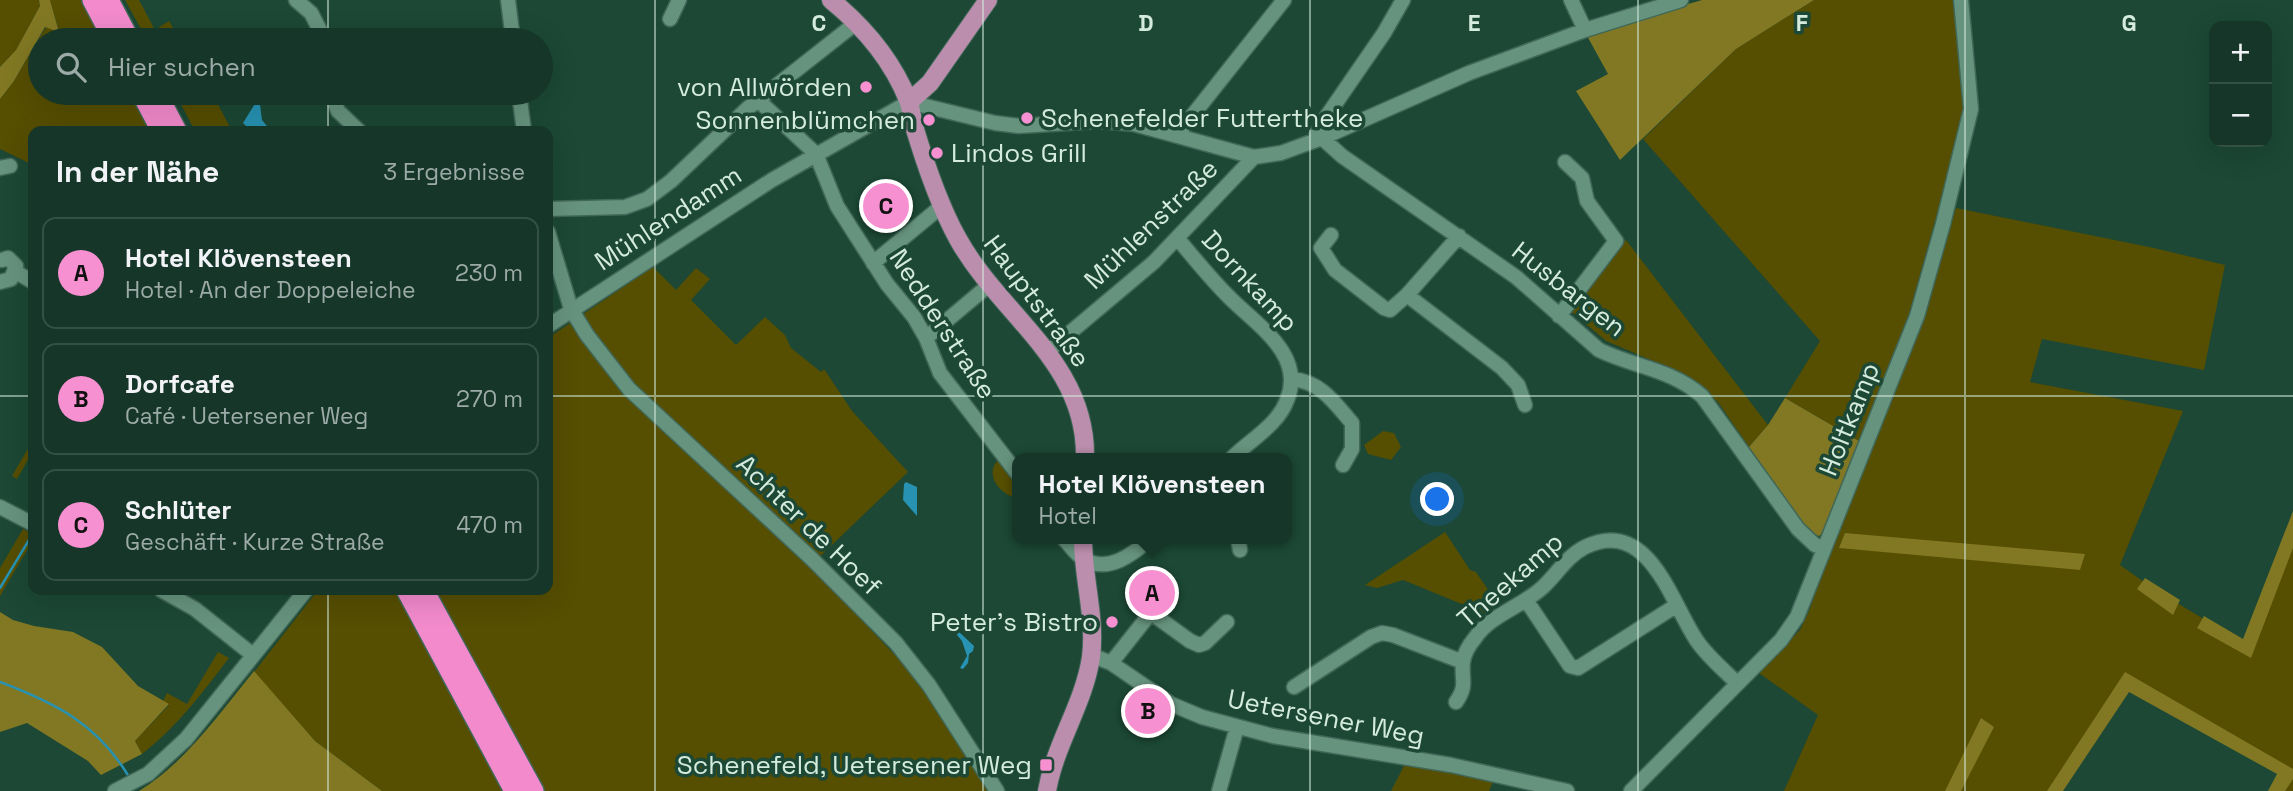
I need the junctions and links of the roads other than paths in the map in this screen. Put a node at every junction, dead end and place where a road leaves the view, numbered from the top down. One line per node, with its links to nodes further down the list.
1 (92, 0): 15 (highway)
2 (109, 0): 16 (highway)
3 (296, 0): 17 (street)
4 (508, 0): 18 (street)
5 (679, 0): 13 (street)
6 (831, 0): 14 (main road, Hauptstraße)
7 (988, 0): 21 (main road)
8 (1284, 0): 30 (street)
9 (1403, 0): 31 (street)
10 (1571, 0): 19 (street)
11 (1961, 0): 64 (street, Holtkamp)
12 (1672, 1): 19 (street)
13 (670, 19)
14 (856, 23): 20 (street); 21 (main road, Hauptstraße)
15 (107, 28)
16 (124, 28)
17 (319, 28)
18 (512, 28)
19 (1585, 30): 31 (street)
20 (758, 100): 32 (street, Nedderstraße); 36 (street)
21 (909, 102): 30 (street); 32 (street, Mühlendamm); 35 (main road, Hauptstraße)
22 (147, 105): 26 (highway)
23 (164, 105): 27 (highway)
24 (336, 105): 28 (street)
25 (521, 105): 29 (street)
26 (158, 126)
27 (174, 126)
28 (354, 126)
29 (523, 126)
30 (1177, 135): 33 (street)
31 (1318, 139): 33 (street); 38 (street, Husbargen)
32 (816, 154): 42 (street, Nedderstraße); 48 (street, Mühlendamm)
33 (1254, 157): 39 (street, Mühlenstraße)
34 (1565, 162): 49 (street)
35 (943, 205): 42 (street); 46 (main road, Hauptstraße)
36 (553, 209)
37 (1331, 235): 47 (street)
38 (1459, 236): 47 (street); 49 (street, Husbargen)
39 (1178, 239): 52 (street, Mühlenstraße); 53 (street, Dornkamp)
40 (553, 249): 48 (street, Achter de Hoef)
41 (1, 259): 43 (street)
42 (873, 263): 51 (street, Nedderstraße)
43 (16, 272): 44 (street); 45 (street)
44 (28, 279)
45 (0, 281)
46 (989, 285): 51 (street); 52 (main road, Hauptstraße)
47 (1407, 295): 54 (street)
48 (571, 309): 50 (street, Mühlendamm); 84 (street, Achter de Hoef)
49 (1559, 316): 64 (street, Husbargen)
50 (553, 322)
51 (926, 338): 58 (street, Nedderstraße)
52 (1047, 352): 55 (main road, Hauptstraße)
53 (1292, 379): 56 (street); 57 (street)
54 (1525, 405)
55 (1086, 453)
56 (1237, 453)
57 (1343, 465)
58 (1012, 467)
59 (0, 507): 60 (street)
60 (28, 521)
61 (1069, 544): 65 (street)
62 (1083, 544): 65 (main road)
63 (1143, 544): 65 (street)
64 (1824, 548): 77 (street, Holtkamp)
65 (1083, 559): 74 (main road)
66 (170, 595): 73 (street)
67 (302, 595): 73 (street)
68 (409, 595): 82 (highway)
69 (427, 595): 83 (highway)
70 (1526, 600): 71 (street, Theekamp); 71 (street); 75 (street, Theekamp)
71 (1677, 605): 77 (street, Theekamp)
72 (1227, 622): 76 (street)
73 (253, 655): 81 (street)
74 (1091, 655): 76 (street, Uetersener Weg); 85 (main road)
75 (1463, 662): 78 (street); 79 (street, Theekamp)
76 (1111, 663): 80 (street, Uetersener Weg)
77 (1737, 683): 88 (street, Holtkamp)
78 (1294, 687)
79 (1456, 702)
80 (1237, 727): 86 (street); 87 (street, Uetersener Weg)
81 (120, 789)
82 (514, 791)
83 (534, 791)
84 (997, 791)
85 (1047, 791)
86 (1219, 791)
87 (1567, 791)
88 (1631, 791)

